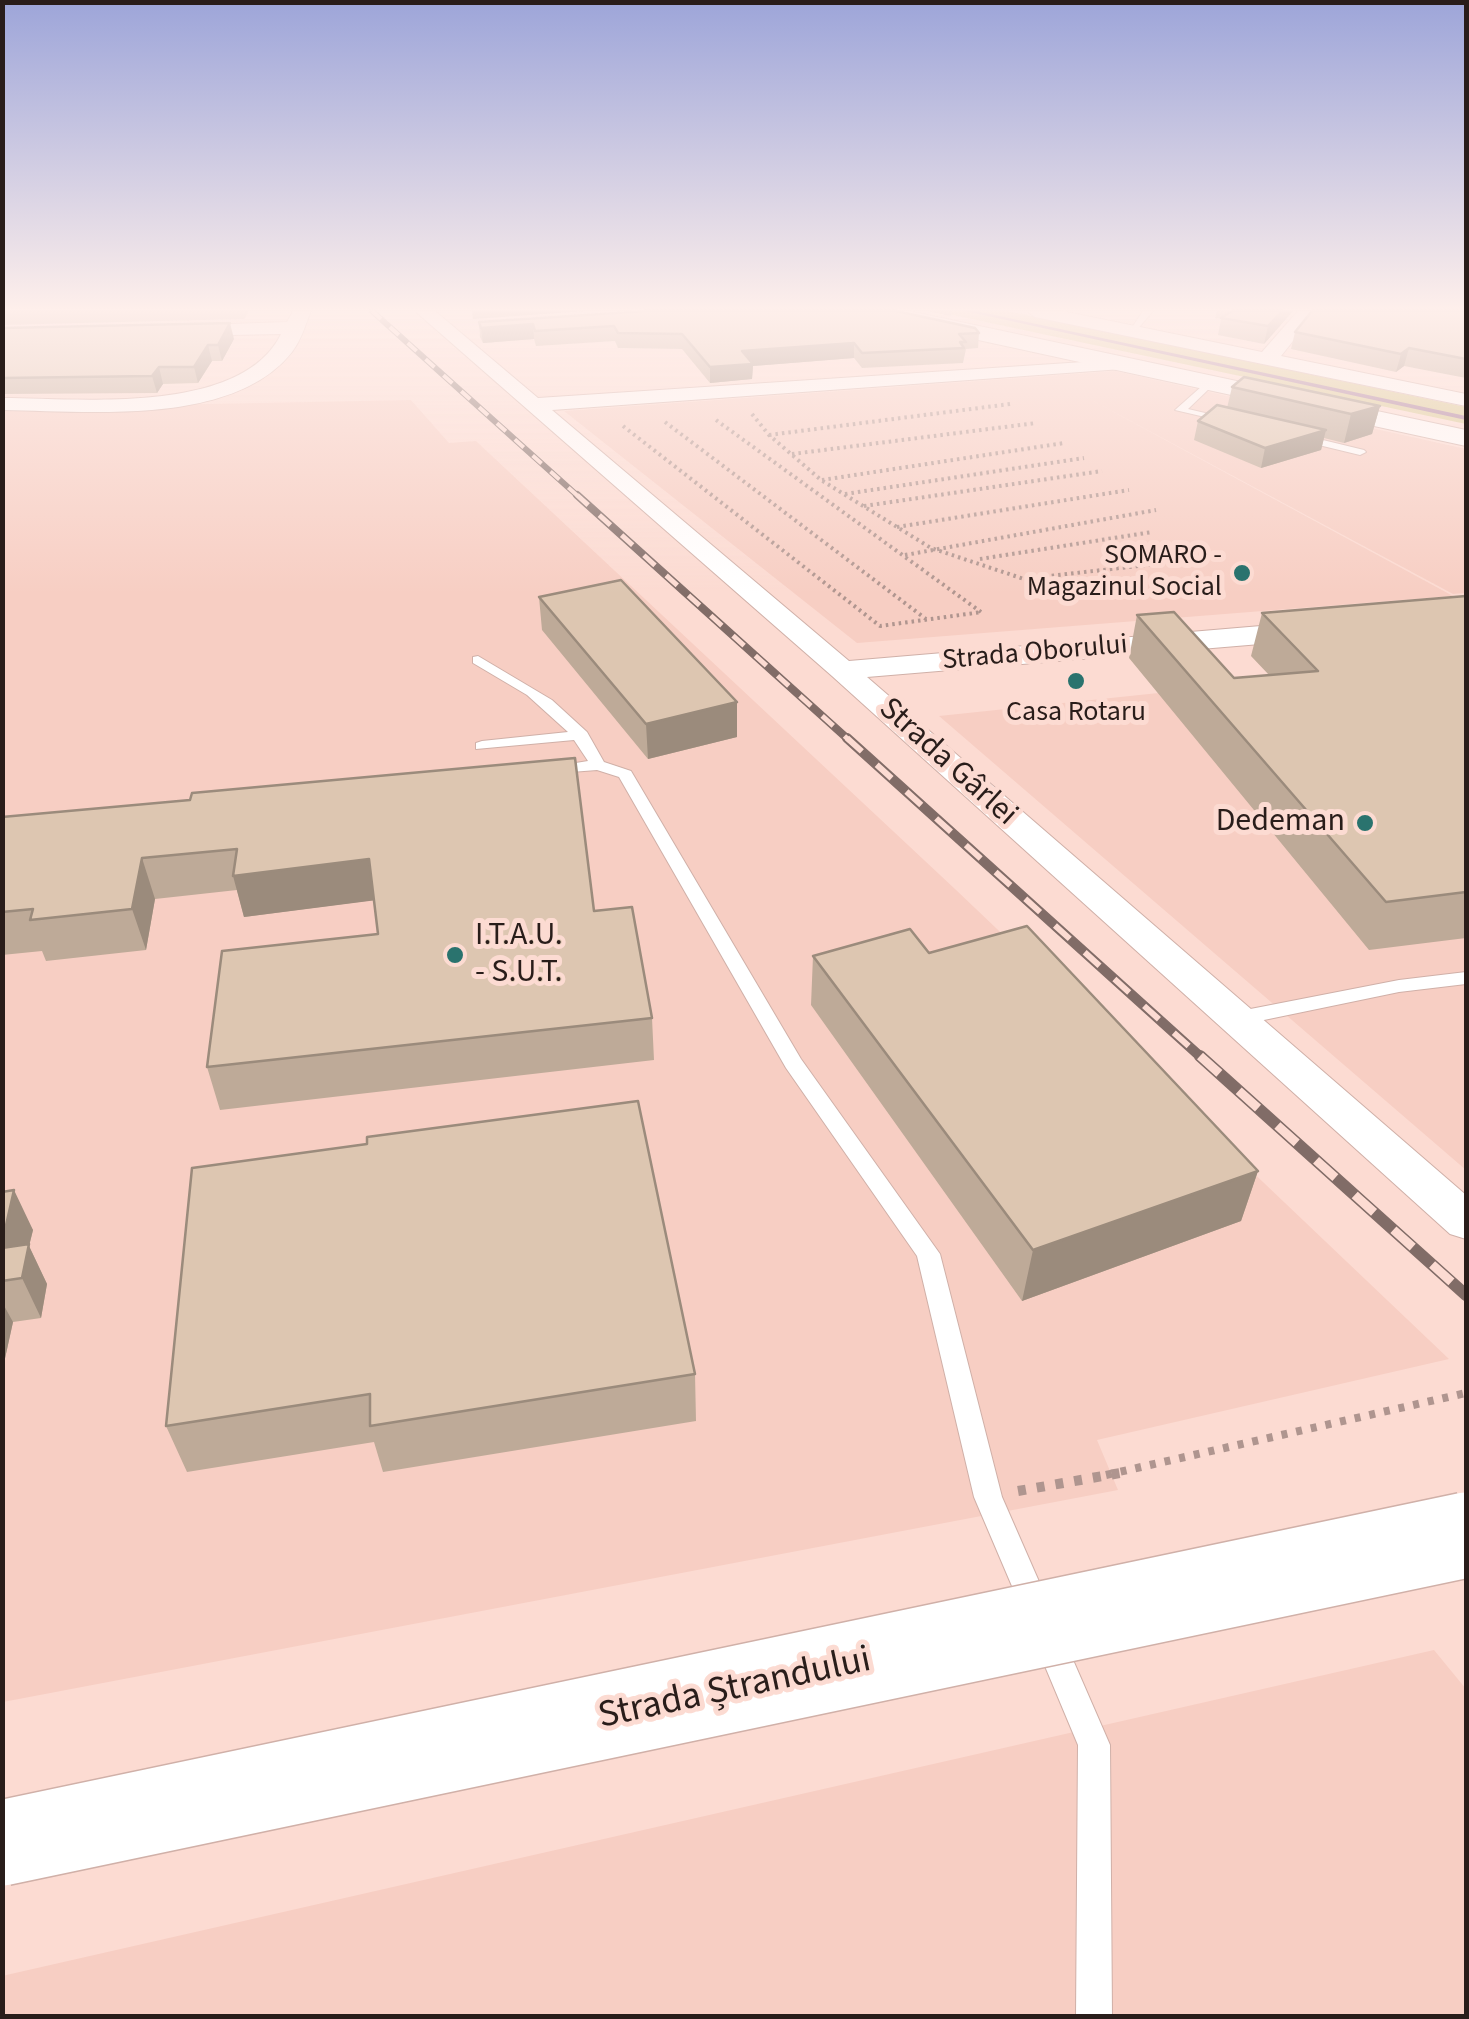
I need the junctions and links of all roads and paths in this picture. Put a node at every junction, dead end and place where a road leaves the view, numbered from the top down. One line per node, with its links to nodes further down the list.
1 (533, 405): 33 (street, Strada Gârlei)
2 (1000, 405): 11 (path)
3 (1185, 405): 10 (lane)
4 (1316, 405): 13 (street)
5 (702, 410): 27 (path)
6 (754, 411): 11 (path)
7 (654, 414): 30 (path)
8 (610, 416): 30 (path)
9 (1036, 423): 16 (path)
10 (1252, 426)
11 (769, 434): 16 (path)
12 (1288, 435): 15 (lane)
13 (1466, 438)
14 (1064, 443): 19 (path)
15 (1360, 452)
16 (790, 454): 19 (path)
17 (1084, 458): 21 (path)
18 (1102, 470): 22 (path)
19 (821, 480): 21 (path)
20 (1129, 490): 24 (path)
21 (844, 494): 22 (path)
22 (863, 506): 24 (path)
23 (1156, 510): 26 (path)
24 (896, 527): 26 (path)
25 (1152, 532): 28 (path)
26 (930, 548): 27 (path); 28 (path)
27 (903, 556): 30 (path)
28 (976, 560): 29 (path)
29 (1181, 561)
30 (928, 620)
31 (1331, 630): 33 (street, Strada Oborului)
32 (478, 660): 34 (lane)
33 (842, 670): 39 (street, Strada Gârlei)
34 (581, 735): 35 (lane); 36 (lane)
35 (482, 746)
36 (598, 766): 37 (lane); 42 (lane)
37 (518, 774)
38 (1466, 978): 39 (lane)
39 (1235, 1019): 40 (street, Strada Gârlei)
40 (1466, 1221)
41 (1466, 1394): 42 (path)
42 (988, 1497): 45 (lane)
43 (1466, 1535): 44 (main road, Strada Ștrandului, bridge)
44 (2, 1843)
45 (1094, 2016)

